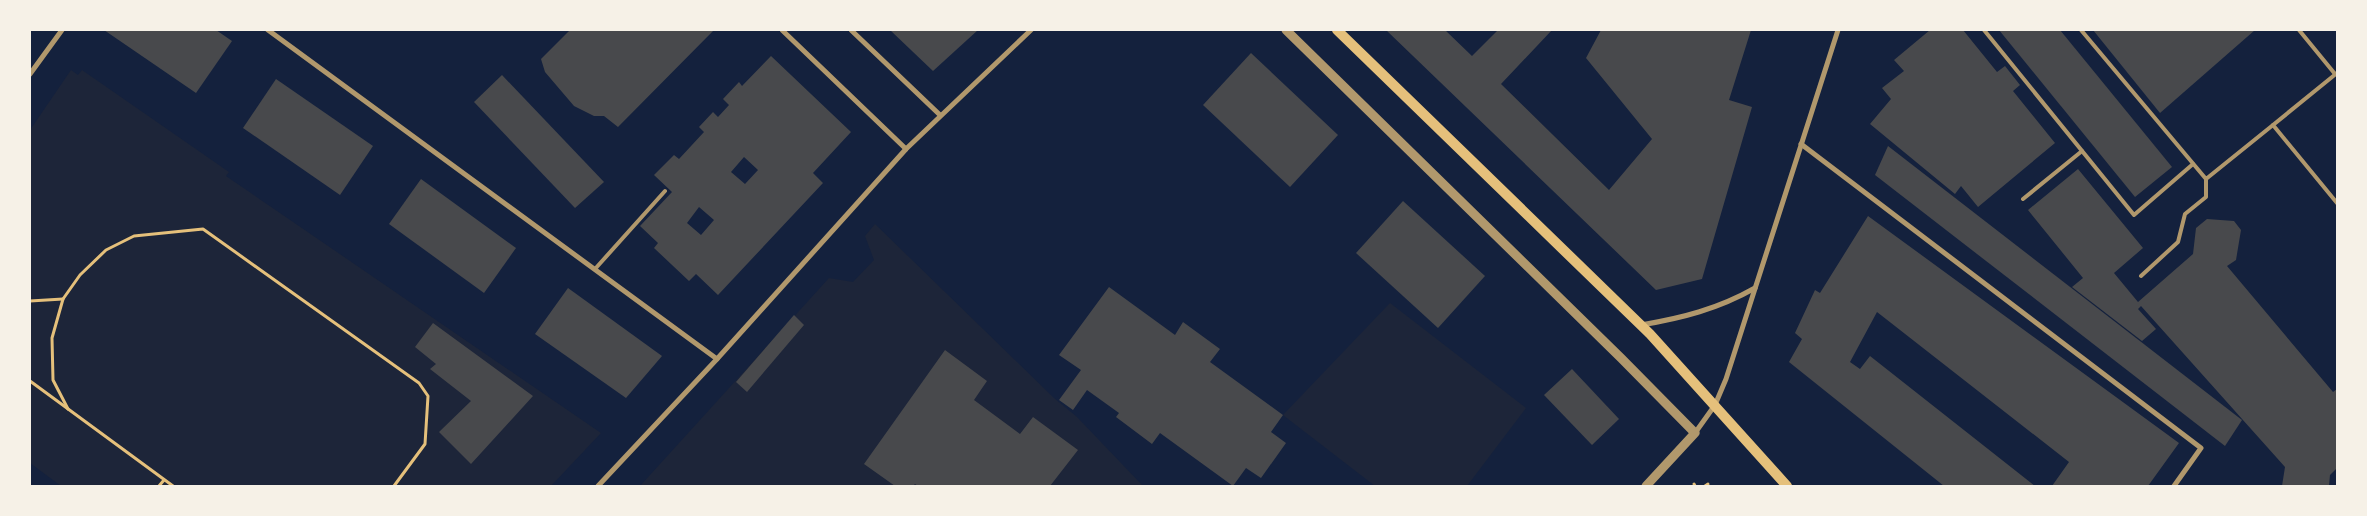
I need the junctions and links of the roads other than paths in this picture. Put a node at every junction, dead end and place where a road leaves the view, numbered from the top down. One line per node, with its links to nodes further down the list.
1 (62, 30): 13 (street)
2 (268, 30): 24 (street)
3 (782, 30): 17 (street)
4 (851, 30): 14 (street)
5 (1031, 30): 14 (street)
6 (1286, 30): 30 (street)
7 (1336, 30): 27 (main road)
8 (1838, 30): 16 (street)
9 (1984, 30): 18 (lane)
10 (2081, 30): 19 (lane)
11 (2299, 30): 12 (lane)
12 (2336, 73): 15 (lane)
13 (30, 74)
14 (940, 115): 17 (street)
15 (2273, 125): 20 (lane); 23 (lane)
16 (1801, 144): 26 (street); 34 (street)
17 (906, 149): 28 (street)
18 (2082, 151): 19 (lane); 22 (lane)
19 (2193, 164): 20 (lane)
20 (2206, 179): 25 (lane)
21 (665, 190): 24 (lane)
22 (2023, 199)
23 (2337, 203)
24 (595, 269): 28 (street)
25 (2140, 276)
26 (1755, 287): 27 (street); 29 (street)
27 (1641, 325): 29 (main road)
28 (717, 359): 31 (street)
29 (1715, 405): 30 (street); 33 (main road)
30 (1695, 433): 32 (street)
31 (598, 486)
32 (1646, 486)
33 (1787, 486)
34 (2174, 486)

